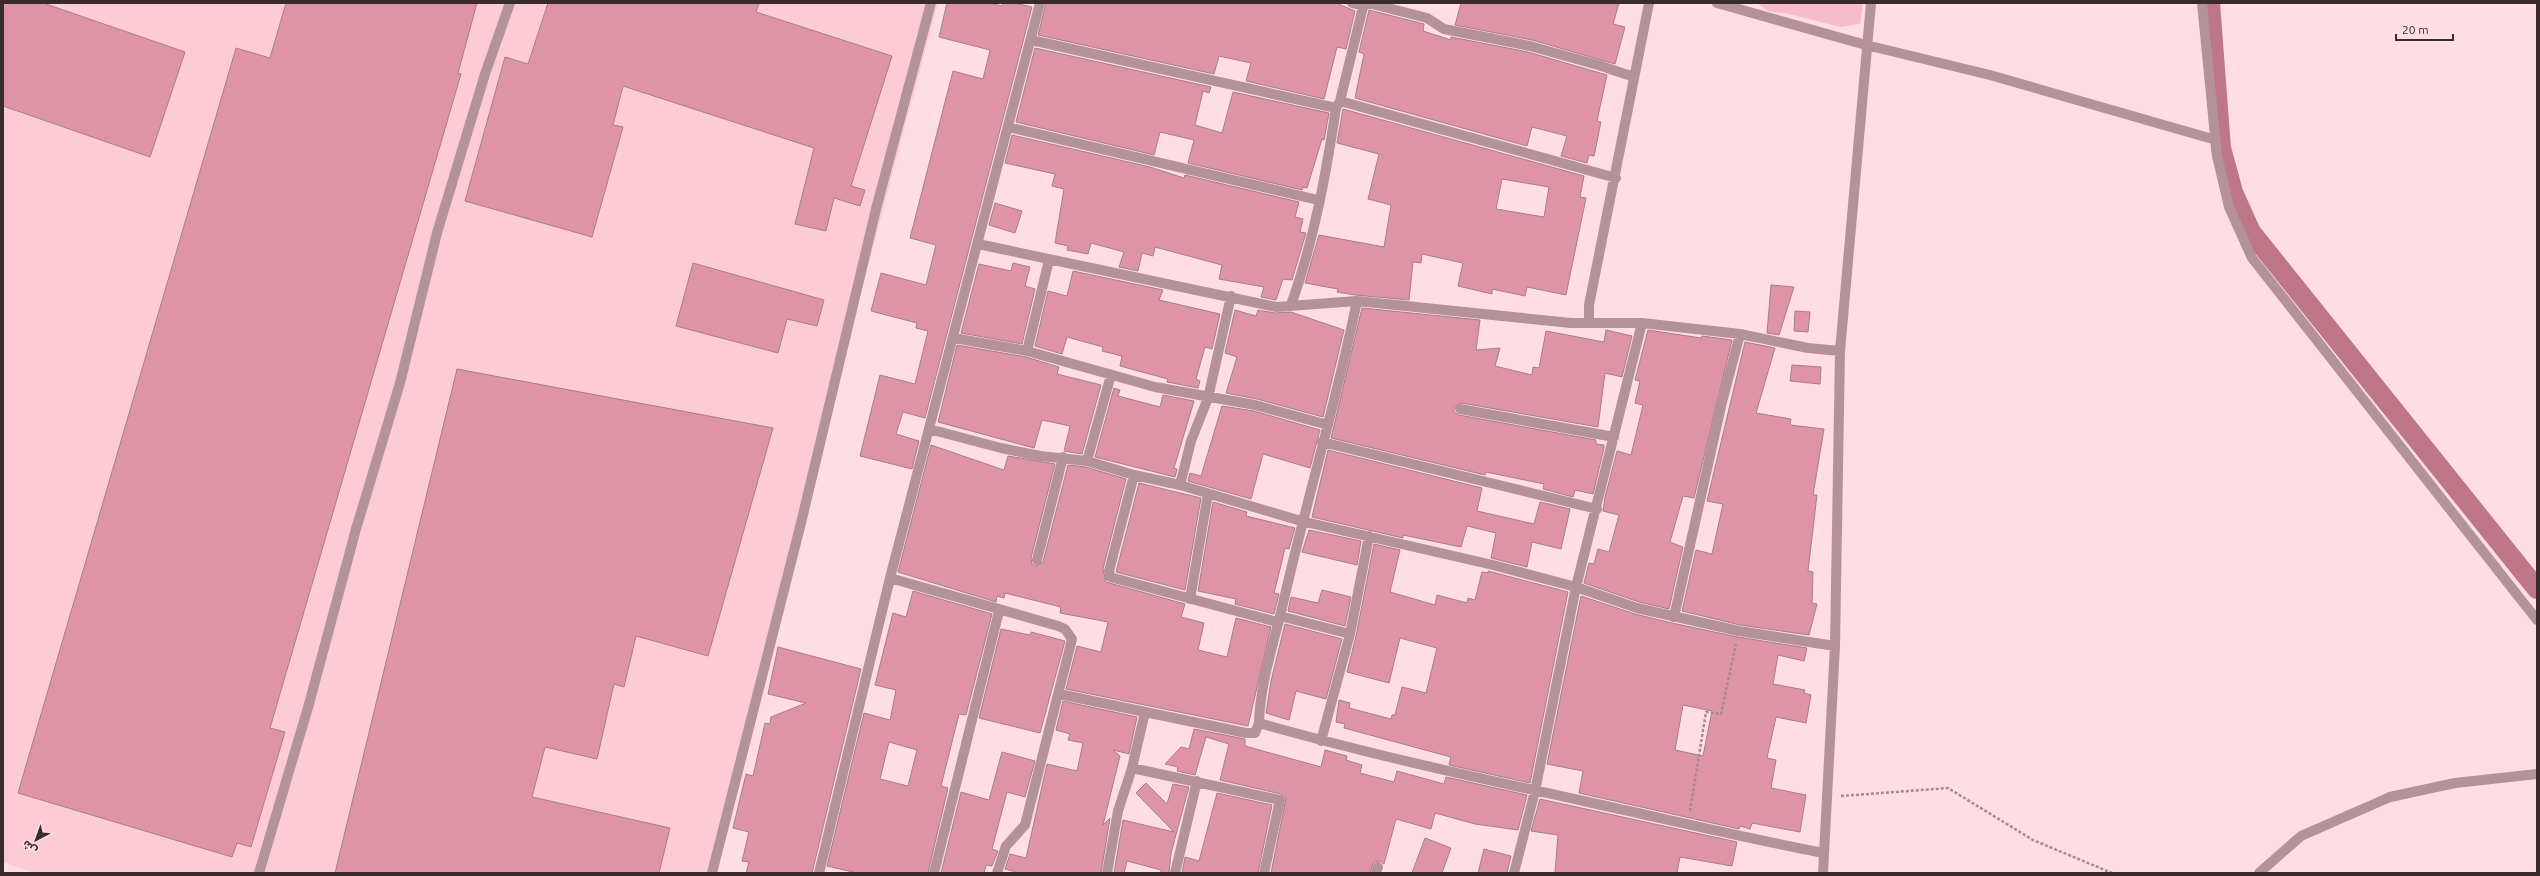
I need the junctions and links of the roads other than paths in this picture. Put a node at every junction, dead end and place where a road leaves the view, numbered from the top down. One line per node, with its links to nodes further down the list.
1 (510, 3): 64 (street)
2 (931, 3): 65 (street)
3 (1040, 3): 11 (street)
4 (1352, 3): 9 (street)
5 (1649, 3): 13 (street)
6 (1717, 3): 10 (street)
7 (1871, 3): 12 (street)
8 (2202, 3): 16 (street)
9 (1365, 4): 13 (street); 14 (street)
10 (1745, 7): 12 (street)
11 (1031, 40): 14 (street); 15 (street)
12 (1866, 45): 16 (street); 29 (street)
13 (1634, 77): 17 (street)
14 (1338, 104): 17 (street); 18 (street)
15 (1008, 127): 18 (street); 19 (street)
16 (2216, 140): 52 (street)
17 (1616, 178): 24 (street)
18 (1318, 200): 23 (street)
19 (978, 244): 20 (street); 27 (street)
20 (1049, 260): 21 (street); 28 (street)
21 (1230, 296): 23 (street); 31 (street)
22 (1357, 302): 23 (street); 24 (street); 33 (street)
23 (1291, 305)
24 (1589, 323): 25 (street)
25 (1642, 323): 26 (street); 35 (street)
26 (1740, 334): 29 (street); 50 (street)
27 (954, 338): 28 (street); 34 (street)
28 (1026, 351): 30 (street)
29 (1840, 351): 54 (street)
30 (1111, 375): 31 (street); 38 (street)
31 (1208, 398): 33 (street); 40 (street)
32 (1460, 409): 35 (street)
33 (1328, 425): 36 (street)
34 (929, 429): 37 (street); 46 (street)
35 (1614, 437): 42 (street)
36 (1322, 442): 42 (street); 43 (street)
37 (1063, 457): 38 (street); 45 (street)
38 (1087, 461): 39 (street)
39 (1134, 475): 40 (street); 48 (street)
40 (1180, 485): 41 (street)
41 (1208, 494): 43 (street); 48 (street)
42 (1597, 509): 47 (street)
43 (1301, 521): 44 (street); 51 (street)
44 (1369, 536): 47 (street); 53 (street)
45 (1037, 560)
46 (890, 578): 49 (street); 66 (street)
47 (1576, 587): 50 (street); 62 (street)
48 (1190, 599): 51 (street)
49 (999, 611): 55 (street); 67 (street)
50 (1674, 617): 54 (street)
51 (1279, 619): 53 (street); 57 (street)
52 (2537, 620)
53 (1350, 634): 58 (street)
54 (1835, 646): 63 (street)
55 (1059, 694): 56 (street); 68 (street)
56 (1145, 712): 57 (street); 59 (street)
57 (1259, 723): 58 (street)
58 (1321, 741): 62 (street)
59 (1132, 768): 61 (street); 69 (street)
60 (2537, 774): 74 (street)
61 (1197, 781): 70 (street); 71 (street)
62 (1535, 791): 63 (street); 72 (street)
63 (1824, 853): 73 (street)
64 (259, 873)
65 (712, 873)
66 (819, 873)
67 (934, 873)
68 (997, 873)
69 (1107, 873)
70 (1175, 873)
71 (1264, 873)
72 (1514, 873)
73 (1823, 873)
74 (2258, 873)

